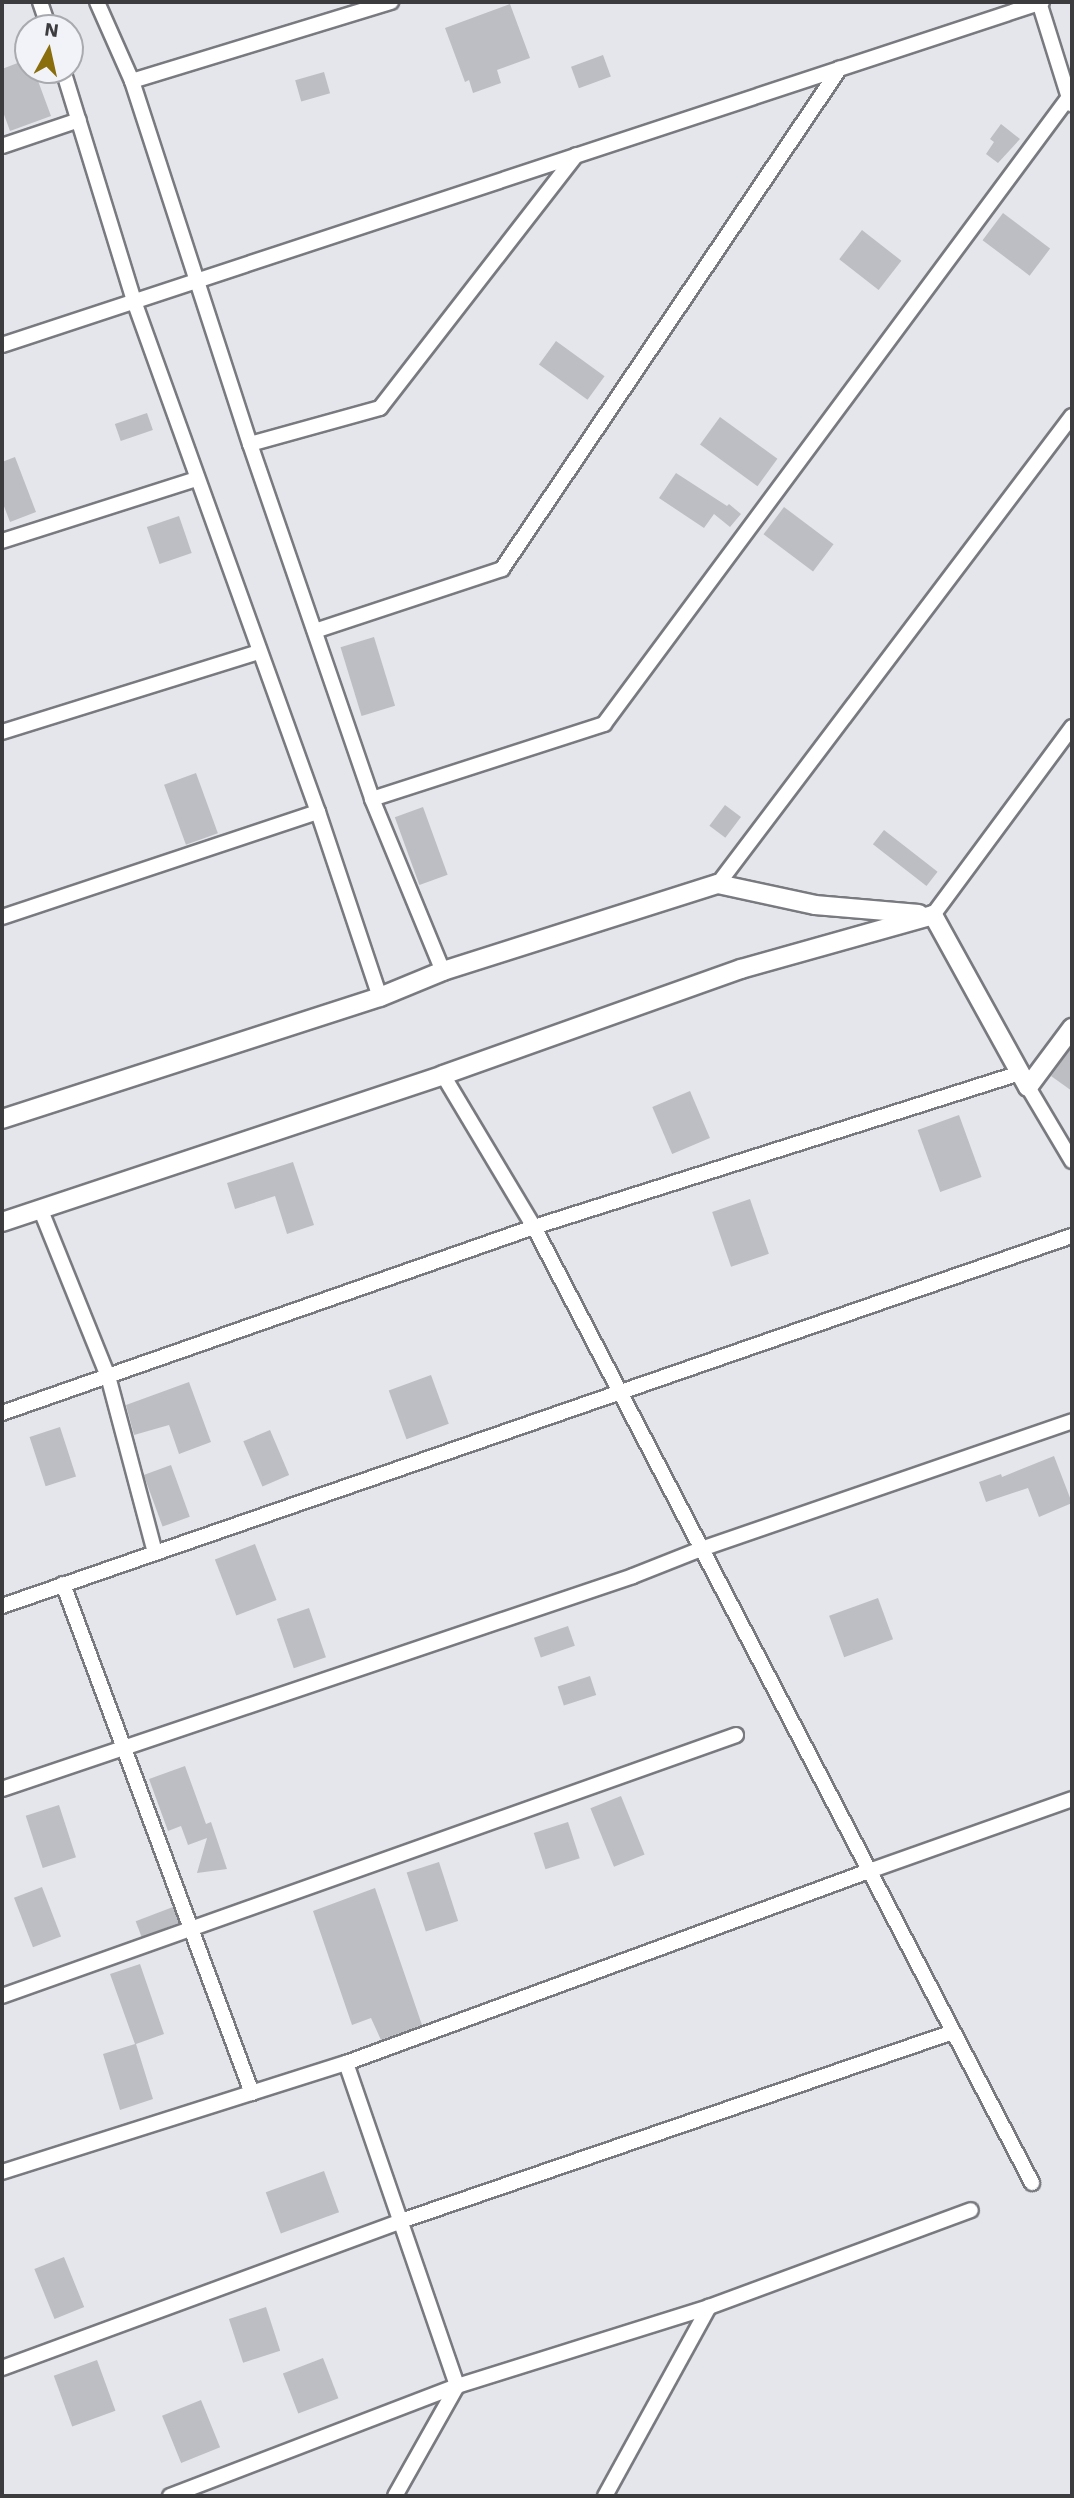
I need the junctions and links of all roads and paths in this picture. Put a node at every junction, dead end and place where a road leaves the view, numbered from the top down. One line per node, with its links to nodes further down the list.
1 (97, 2): 5 (street)
2 (391, 2): 5 (street)
3 (1040, 2): 4 (street); 7 (street)
4 (840, 68): 10 (street); 18 (street)
5 (132, 81): 11 (street)
6 (67, 84): 8 (street)
7 (1071, 102): 22 (street)
8 (79, 120): 9 (street); 12 (street)
9 (2, 146)
10 (576, 155): 11 (street); 15 (street)
11 (195, 279): 12 (street); 15 (street)
12 (134, 301): 13 (street); 16 (street)
13 (2, 345)
14 (1072, 415): 24 (street)
15 (250, 444): 18 (street)
16 (196, 479): 17 (street); 19 (street)
17 (2, 541)
18 (315, 631): 22 (street)
19 (259, 652): 21 (street); 23 (street)
20 (1072, 727): 25 (street)
21 (2, 732)
22 (372, 799): 27 (street)
23 (318, 812): 26 (street); 28 (street)
24 (718, 884): 25 (street); 27 (street)
25 (933, 915): 30 (street); 31 (street)
26 (2, 918)
27 (443, 971): 28 (street)
28 (380, 997): 32 (street)
29 (1072, 1028): 31 (street)
30 (443, 1075): 34 (street); 36 (street)
31 (1024, 1080): 33 (street); 36 (street)
32 (2, 1119)
33 (1072, 1161)
34 (40, 1208): 35 (street); 38 (street)
35 (2, 1222)
36 (534, 1227): 38 (street); 39 (street)
37 (1072, 1236): 39 (street)
38 (108, 1376): 40 (street); 43 (street)
39 (619, 1392): 42 (street); 43 (street)
40 (2, 1413)
41 (1072, 1421): 42 (street)
42 (701, 1549): 47 (street); 50 (street)
43 (155, 1553): 44 (street)
44 (63, 1584): 45 (street); 47 (street)
45 (2, 1606)
46 (736, 1735): 51 (street)
47 (126, 1748): 48 (street); 51 (street)
48 (2, 1790)
49 (1072, 1800): 50 (street)
50 (869, 1871): 53 (street); 54 (street)
51 (191, 1928): 52 (street); 55 (street)
52 (2, 1996)
53 (953, 2032): 57 (street); 59 (street)
54 (346, 2063): 55 (street); 59 (street)
55 (252, 2092): 56 (street)
56 (2, 2172)
57 (1032, 2183)
58 (971, 2210): 60 (street)
59 (401, 2221): 61 (street); 62 (street)
60 (709, 2307): 62 (street); 65 (street)
61 (2, 2368)
62 (457, 2386): 63 (street); 64 (street)
63 (170, 2496)
64 (395, 2496)
65 (605, 2496)

